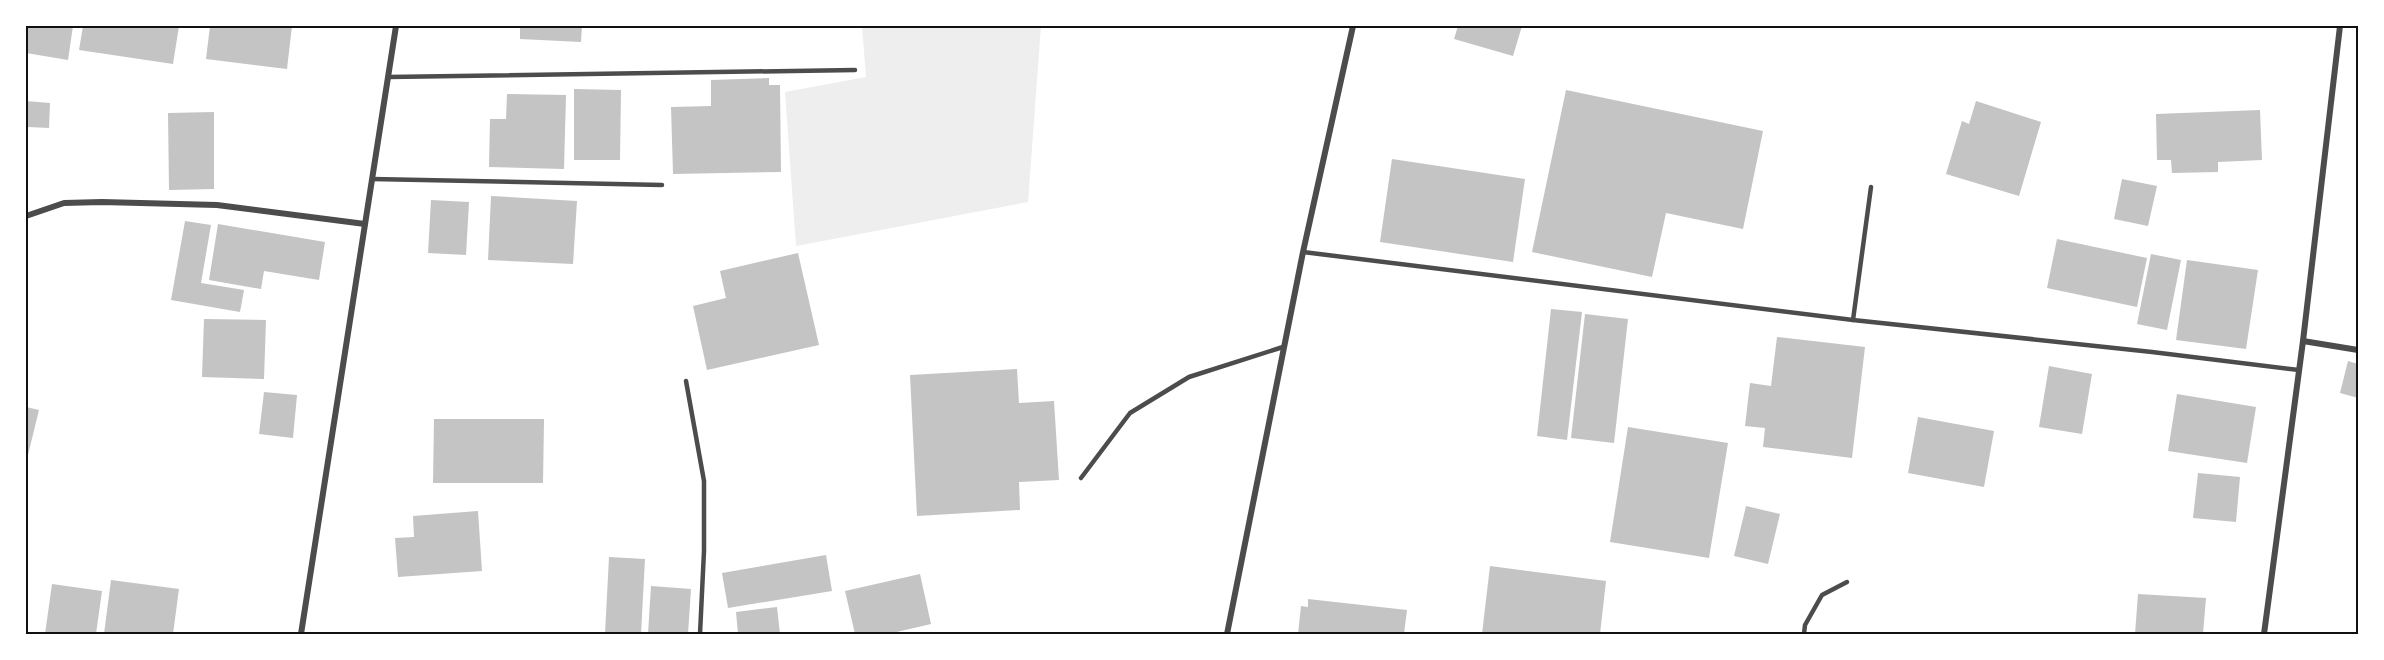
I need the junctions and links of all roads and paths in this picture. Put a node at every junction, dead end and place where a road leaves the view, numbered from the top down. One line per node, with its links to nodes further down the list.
1 (396, 26): 5 (street)
2 (1353, 26): 11 (street)
3 (2340, 26): 13 (street)
4 (855, 70): 5 (lane)
5 (388, 76): 6 (street)
6 (372, 178): 7 (lane); 10 (street)
7 (662, 185)
8 (1871, 187): 12 (lane)
9 (26, 216): 10 (street)
10 (365, 224): 20 (street)
11 (1303, 252): 12 (lane); 14 (street)
12 (1853, 320): 16 (lane)
13 (2303, 341): 15 (street); 16 (street)
14 (1283, 347): 18 (lane); 22 (street)
15 (2358, 350)
16 (2299, 370): 24 (street)
17 (687, 381): 21 (lane)
18 (1081, 478)
19 (1847, 582): 23 (lane)
20 (302, 634)
21 (700, 634)
22 (1227, 634)
23 (1804, 634)
24 (2264, 634)

